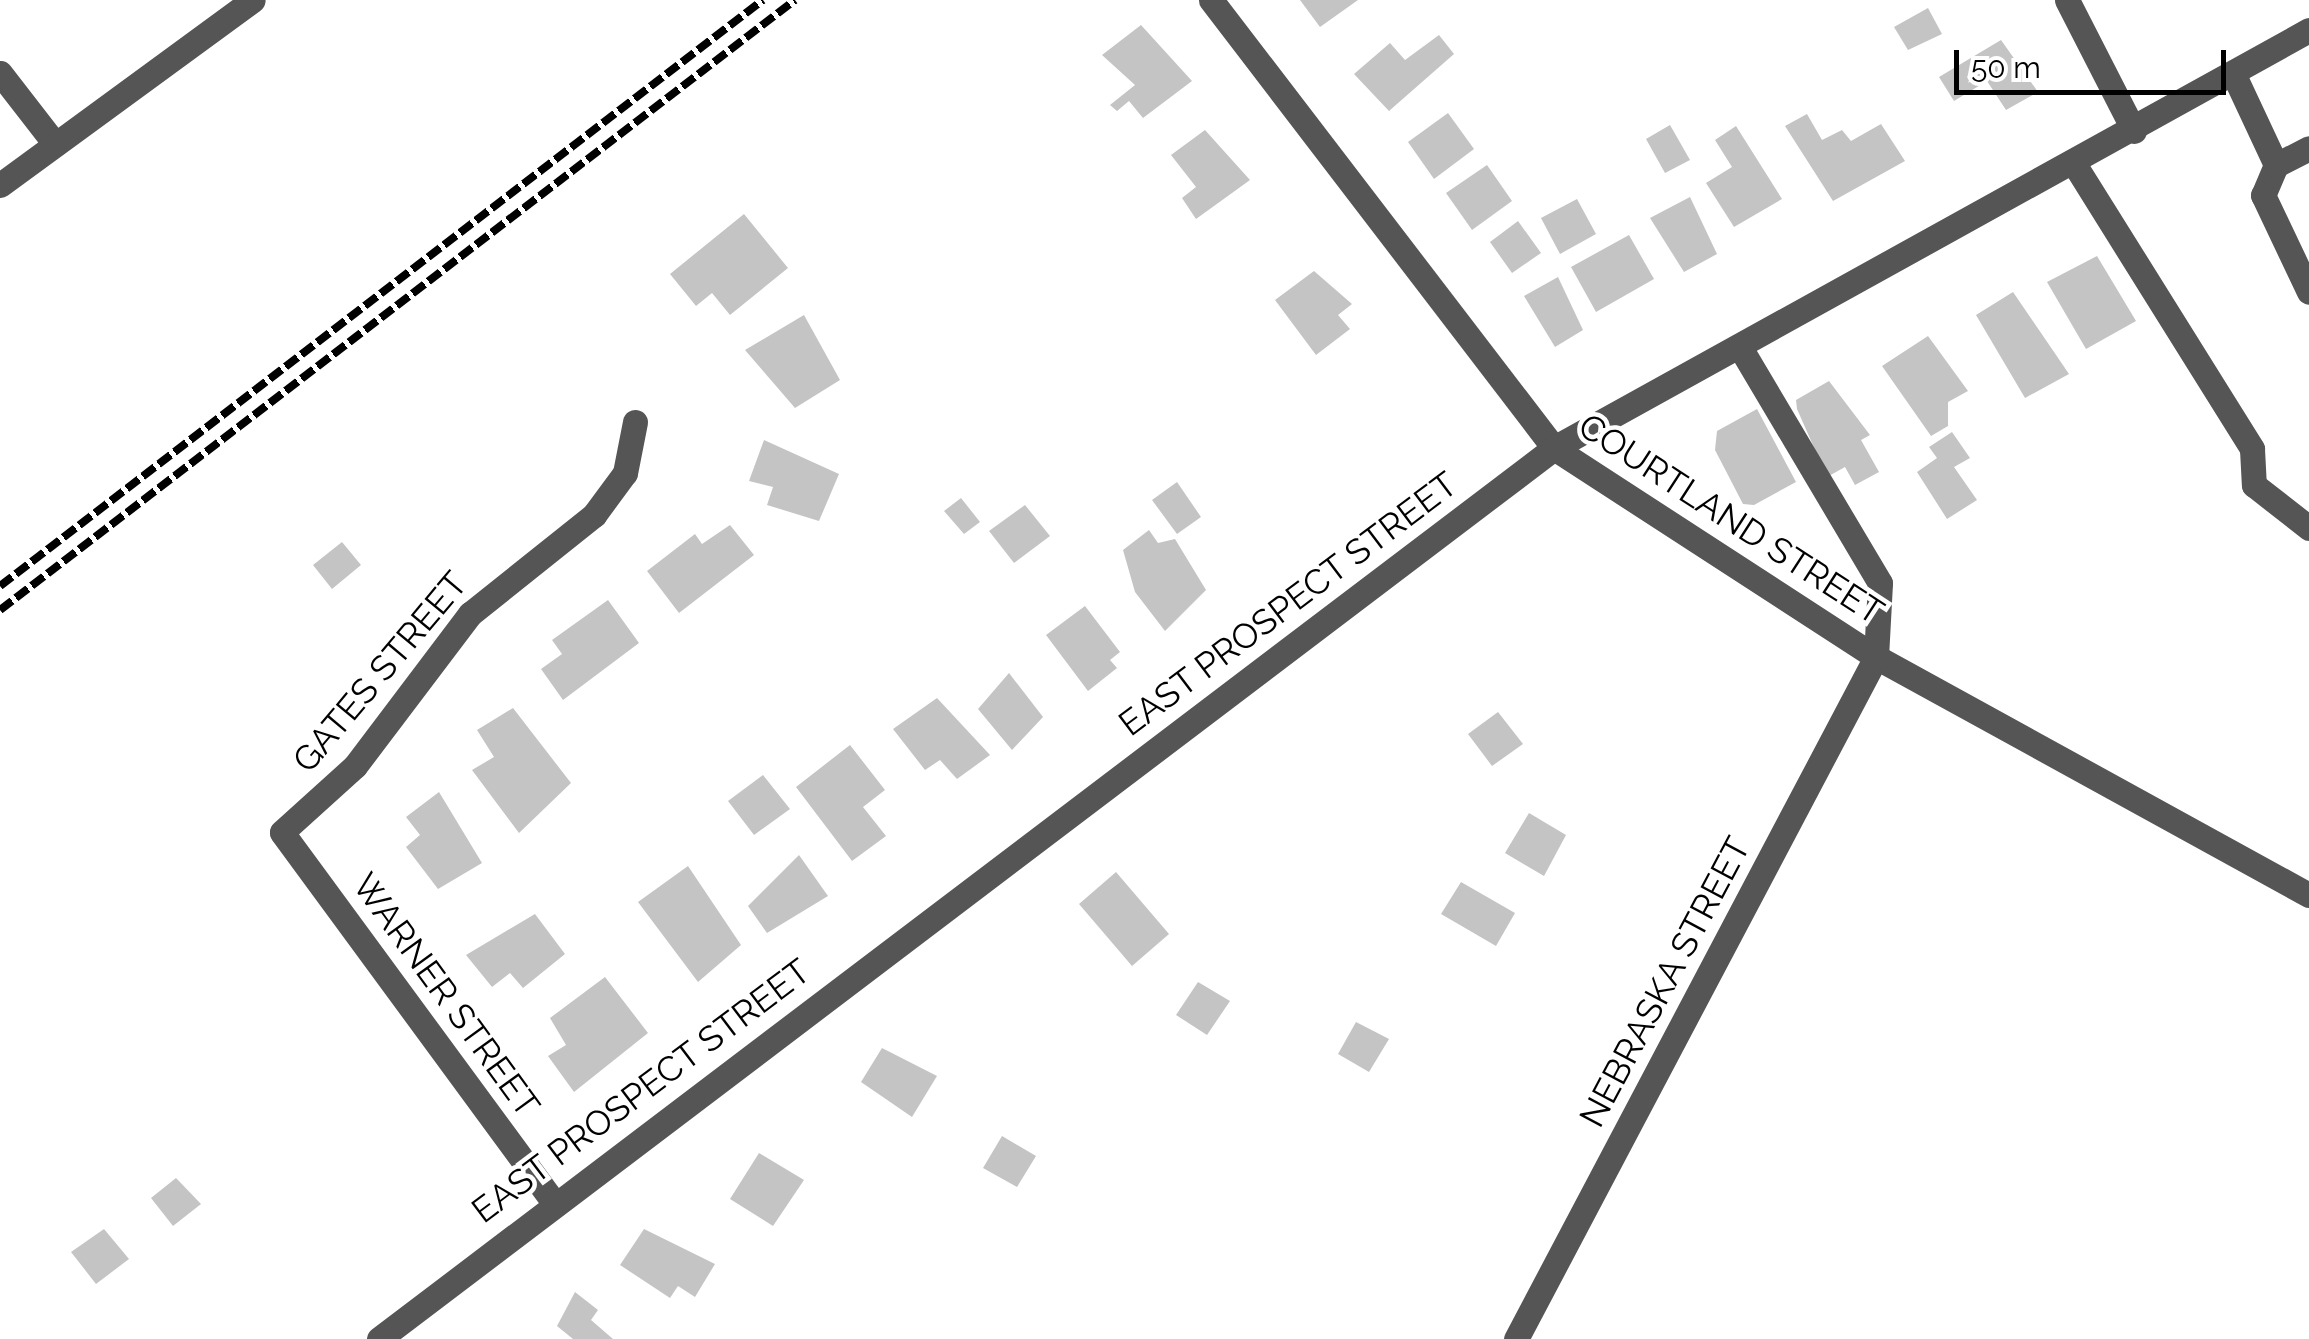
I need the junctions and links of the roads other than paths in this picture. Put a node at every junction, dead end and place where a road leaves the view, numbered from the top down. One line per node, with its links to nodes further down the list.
1 (253, 0): 8 (street)
2 (1210, 0): 16 (street, COURTLAND STREET)
3 (2067, 0): 7 (street)
4 (2309, 30): 6 (street, EAST PROSPECT STREET)
5 (0, 72): 8 (street)
6 (2232, 73): 7 (street, EAST PROSPECT STREET); 11 (street)
7 (2134, 131): 10 (street, EAST PROSPECT STREET)
8 (55, 144): 12 (street)
9 (2309, 148): 11 (street)
10 (2073, 162): 14 (street, EAST PROSPECT STREET); 17 (street)
11 (2276, 165): 13 (street)
12 (0, 185)
13 (2309, 292)
14 (1740, 347): 16 (street, EAST PROSPECT STREET); 18 (street)
15 (635, 422): 19 (street, GATES STREET)
16 (1554, 448): 18 (street, COURTLAND STREET); 21 (street, EAST PROSPECT STREET)
17 (2309, 528)
18 (1876, 657): 20 (street, COURTLAND STREET); 23 (street, NEBRASKA STREET)
19 (282, 832): 21 (street, WARNER STREET)
20 (2309, 896)
21 (552, 1200): 22 (street, EAST PROSPECT STREET)
22 (379, 1339)
23 (1516, 1339)

